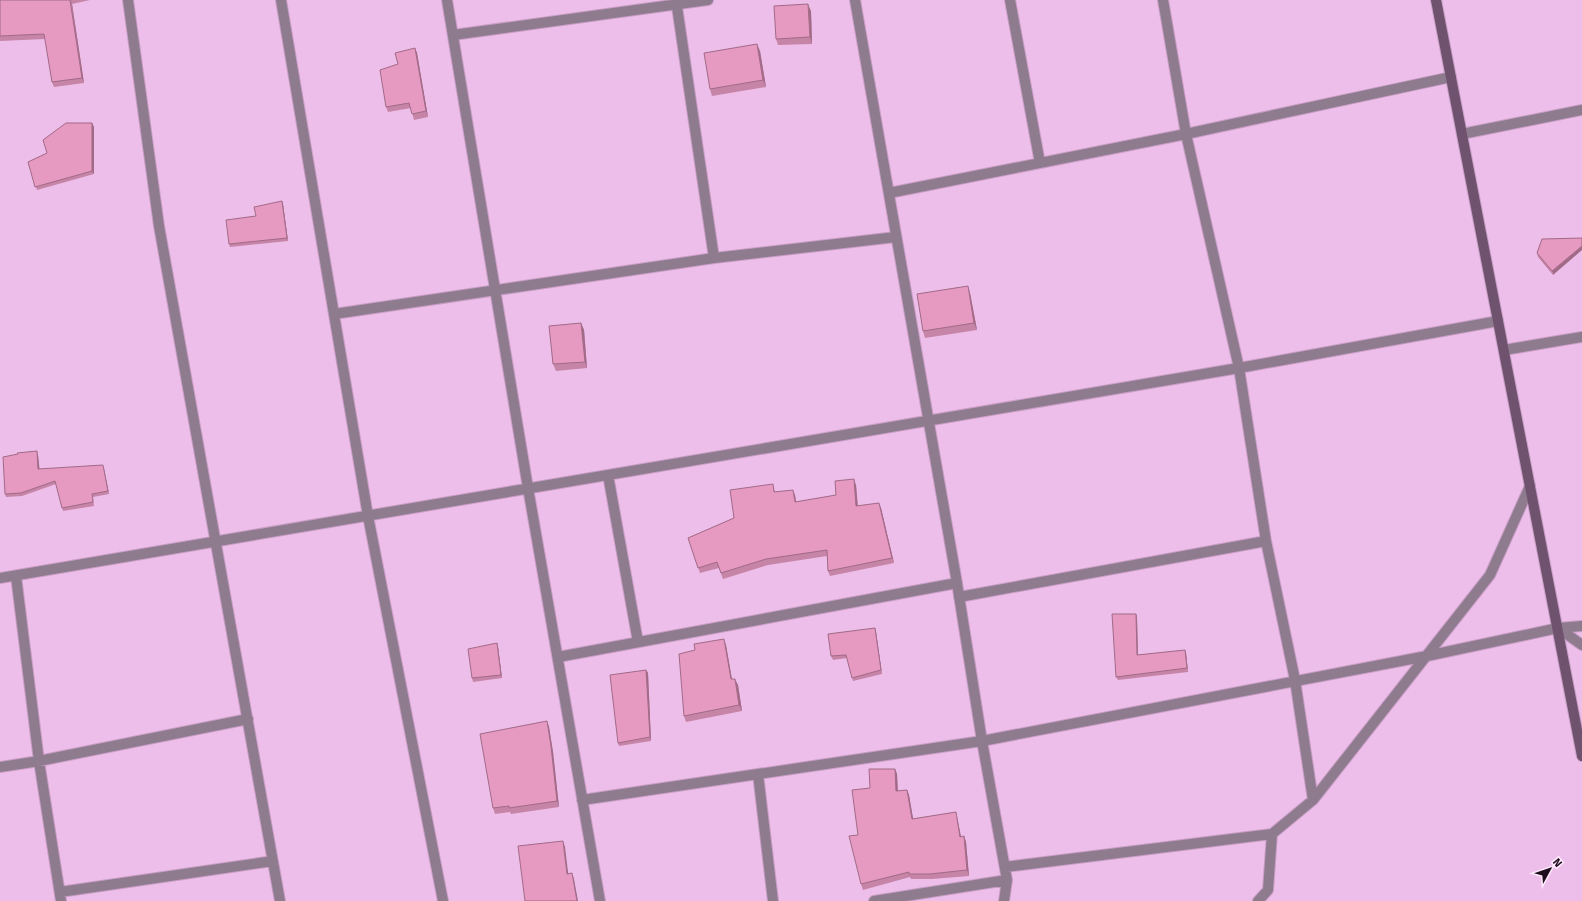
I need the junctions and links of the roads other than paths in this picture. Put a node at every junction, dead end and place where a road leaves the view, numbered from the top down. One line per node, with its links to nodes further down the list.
1 (128, 0): 30 (street)
2 (281, 0): 20 (street)
3 (447, 0): 10 (street)
4 (708, 0): 9 (street)
5 (855, 0): 16 (street)
6 (1010, 0): 15 (street)
7 (1163, 0): 13 (street)
8 (1436, 0): 11 (street)
9 (677, 2): 10 (street); 18 (street)
10 (453, 35): 19 (street)
11 (1451, 77): 13 (street); 14 (street)
12 (1582, 110): 14 (street)
13 (1186, 134): 15 (street); 24 (street)
14 (1462, 134): 21 (street)
15 (1040, 163): 16 (street)
16 (889, 193): 17 (street)
17 (896, 236): 18 (street); 25 (street)
18 (714, 258): 19 (street)
19 (496, 291): 20 (street); 28 (street)
20 (334, 314): 29 (street)
21 (1498, 320): 23 (street); 24 (street)
22 (1582, 337): 23 (street)
23 (1504, 350): 27 (street)
24 (1239, 368): 25 (street); 31 (street)
25 (929, 421): 26 (street); 34 (street)
26 (608, 475): 28 (street); 38 (street)
27 (1530, 486): 37 (street); 40 (street)
28 (528, 488): 29 (street); 41 (street)
29 (368, 516): 30 (street); 57 (street)
30 (217, 541): 32 (street); 43 (street)
31 (1266, 541): 35 (street); 42 (street)
32 (16, 576): 33 (street); 46 (street)
33 (0, 578)
34 (957, 583): 35 (street); 38 (street)
35 (959, 597): 44 (street)
36 (1582, 626): 37 (street)
37 (1558, 628): 39 (street); 40 (street); 45 (street)
38 (638, 642): 41 (street)
39 (1582, 645)
40 (1427, 656): 42 (street); 50 (street)
41 (558, 657): 49 (street)
42 (1295, 680): 44 (street); 50 (street)
43 (248, 719): 46 (street); 52 (street)
44 (982, 741): 48 (street); 53 (street)
45 (1582, 756)
46 (39, 761): 47 (street); 55 (street)
47 (0, 767)
48 (758, 774): 49 (street); 59 (street)
49 (582, 800): 58 (street)
50 (1313, 800): 51 (street)
51 (1272, 834): 53 (street); 62 (street)
52 (273, 861): 55 (street); 56 (street)
53 (1005, 867): 54 (street)
54 (1007, 880): 60 (street); 61 (street)
55 (60, 897)
56 (280, 901)
57 (443, 901)
58 (600, 901)
59 (773, 901)
60 (874, 901)
61 (1004, 901)
62 (1258, 901)

